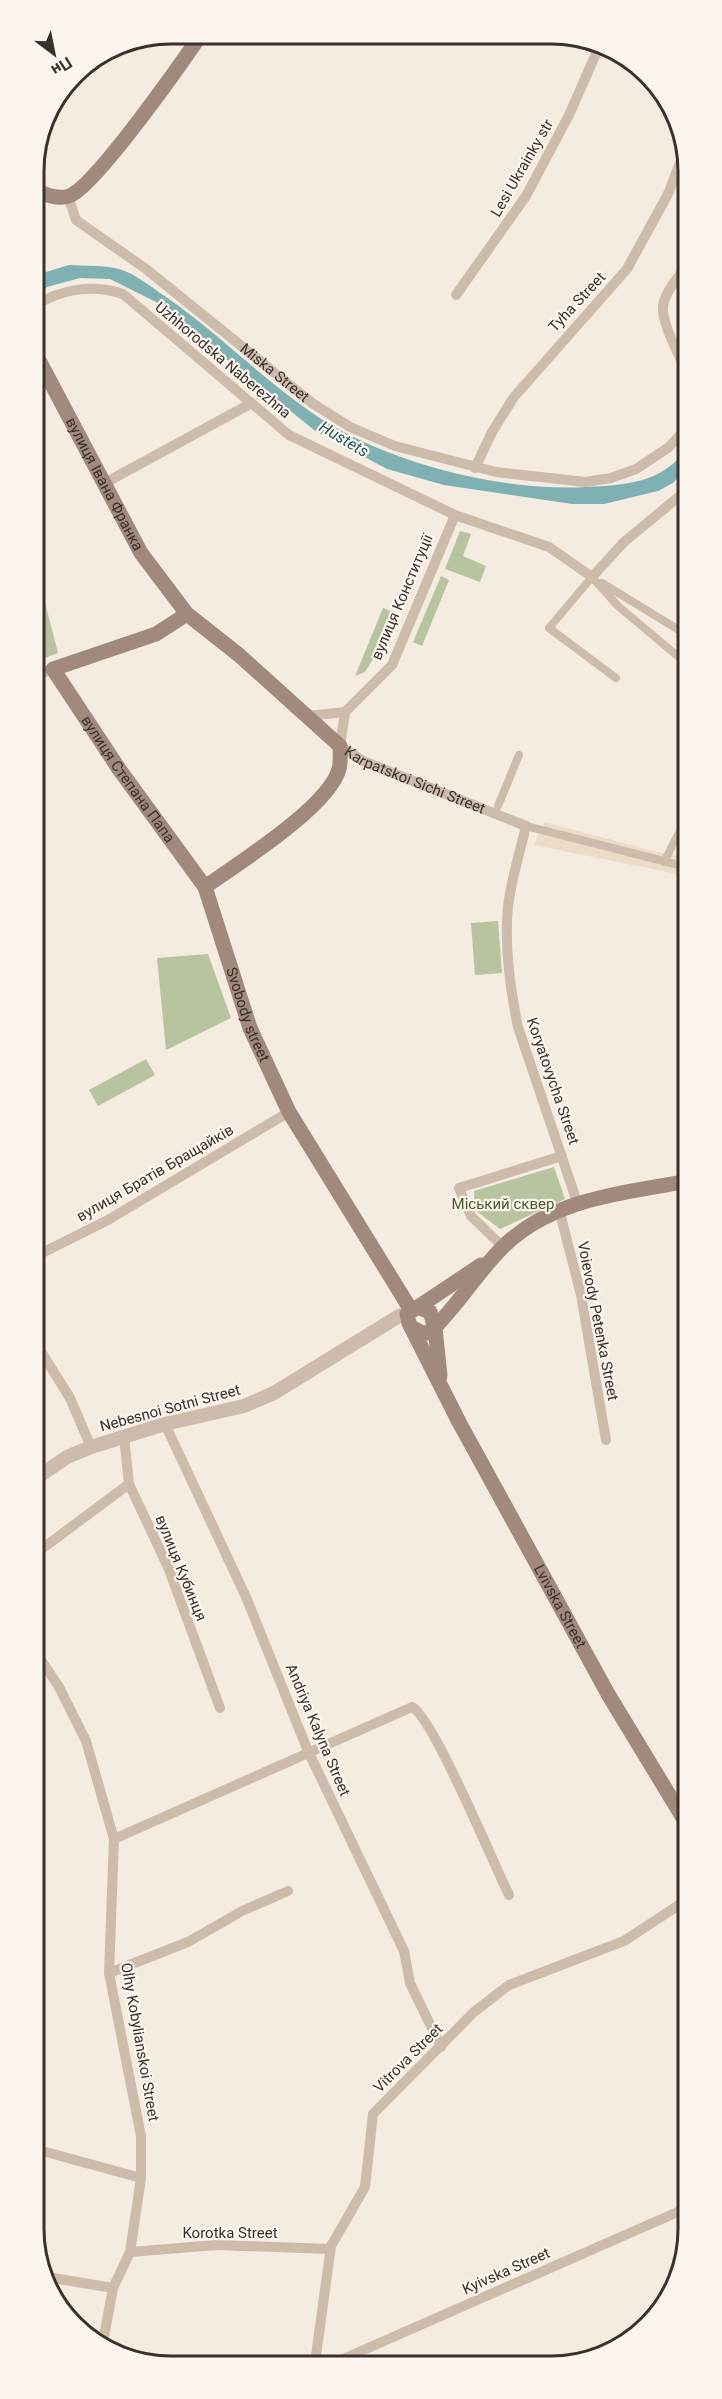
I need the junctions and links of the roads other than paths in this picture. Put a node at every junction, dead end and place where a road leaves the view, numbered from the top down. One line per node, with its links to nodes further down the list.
1 (194, 44): 5 (main road)
2 (597, 52): 7 (street, Lesi Ukrainky str)
3 (678, 168): 13 (street, Tyha Street)
4 (44, 193): 5 (main road)
5 (68, 196): 13 (street, Miska Street)
6 (678, 278): 9 (street)
7 (456, 295)
8 (44, 301): 11 (street, Uzhhorodska Naberezhna)
9 (678, 350)
10 (44, 370): 14 (main road, вулиця Івана Франка)
11 (250, 404): 14 (street); 16 (street, Uzhhorodska Naberezhna)
12 (678, 437): 13 (street, Miska Street)
13 (475, 468)
14 (103, 484): 18 (main road, вулиця Івана Франка)
15 (678, 497): 17 (street)
16 (455, 515): 17 (street, Uzhhorodska Naberezhna); 24 (street, вулиця Конституції)
17 (592, 577): 19 (street); 20 (street); 23 (street)
18 (187, 614): 21 (main road); 25 (main road, Karpatskoi Sichi Street)
19 (678, 629)
20 (678, 656)
21 (53, 669): 22 (street); 33 (main road, вулиця Степана Папа)
22 (44, 672)
23 (616, 678)
24 (345, 712): 25 (street); 26 (street)
25 (307, 716): 26 (main road, Karpatskoi Sichi Street)
26 (340, 746): 29 (street, Karpatskoi Sichi Street); 33 (main road)
27 (519, 755): 28 (street)
28 (498, 806)
29 (526, 826): 31 (street, Karpatskoi Sichi Street); 35 (street, Koryatovycha Street)
30 (678, 835): 31 (street)
31 (664, 862): 32 (street, Karpatskoi Sichi Street)
32 (678, 865)
33 (205, 887): 34 (main road, Svobody street)
34 (289, 1113): 40 (street, вулиця Братів Бращайків); 41 (main road, Svobody street)
35 (562, 1156): 37 (street, Koryatovycha Street); 39 (street)
36 (678, 1183): 37 (main road)
37 (577, 1202): 38 (main road)
38 (559, 1209): 39 (main road); 48 (street, Voievody Petenka Street)
39 (500, 1249): 41 (main road); 42 (main road)
40 (44, 1252)
41 (412, 1310): 42 (main road); 43 (main road, Lvivska Street); 46 (street, Nebesnoi Sotni Street)
42 (435, 1327): 43 (main road); 45 (main road, Lvivska Street)
43 (415, 1329): 45 (main road, Lvivska Street)
44 (44, 1356): 49 (street)
45 (440, 1382): 56 (main road, Lvivska Street)
46 (165, 1424): 47 (street, Nebesnoi Sotni Street); 55 (street, Andriya Kalyna Street)
47 (124, 1437): 49 (street, Nebesnoi Sotni Street); 51 (street, вулиця Кубинця)
48 (606, 1440)
49 (91, 1447): 50 (street, Nebesnoi Sotni Street)
50 (44, 1473)
51 (129, 1484): 52 (street); 54 (street, вулиця Кубинця)
52 (44, 1547)
53 (44, 1664): 57 (street, Olhy Kobylianskoi Street)
54 (220, 1708)
55 (308, 1751): 57 (street); 59 (street); 62 (street, Andriya Kalyna Street)
56 (678, 1806)
57 (114, 1839): 61 (street, Olhy Kobylianskoi Street)
58 (288, 1890): 61 (street)
59 (509, 1895)
60 (678, 1906): 62 (street, Vitrova Street)
61 (109, 1973): 64 (street, Olhy Kobylianskoi Street)
62 (441, 2048): 66 (street, Vitrova Street)
63 (44, 2151): 64 (street)
64 (141, 2178): 67 (street, Olhy Kobylianskoi Street)
65 (678, 2212): 72 (street, Kyivska Street)
66 (330, 2249): 67 (street, Korotka Street); 71 (street, Vitrova Street)
67 (130, 2252): 69 (street, Olhy Kobylianskoi Street)
68 (54, 2278): 69 (street)
69 (113, 2288): 70 (street, Olhy Kobylianskoi Street)
70 (104, 2336)
71 (316, 2356)
72 (350, 2356)

